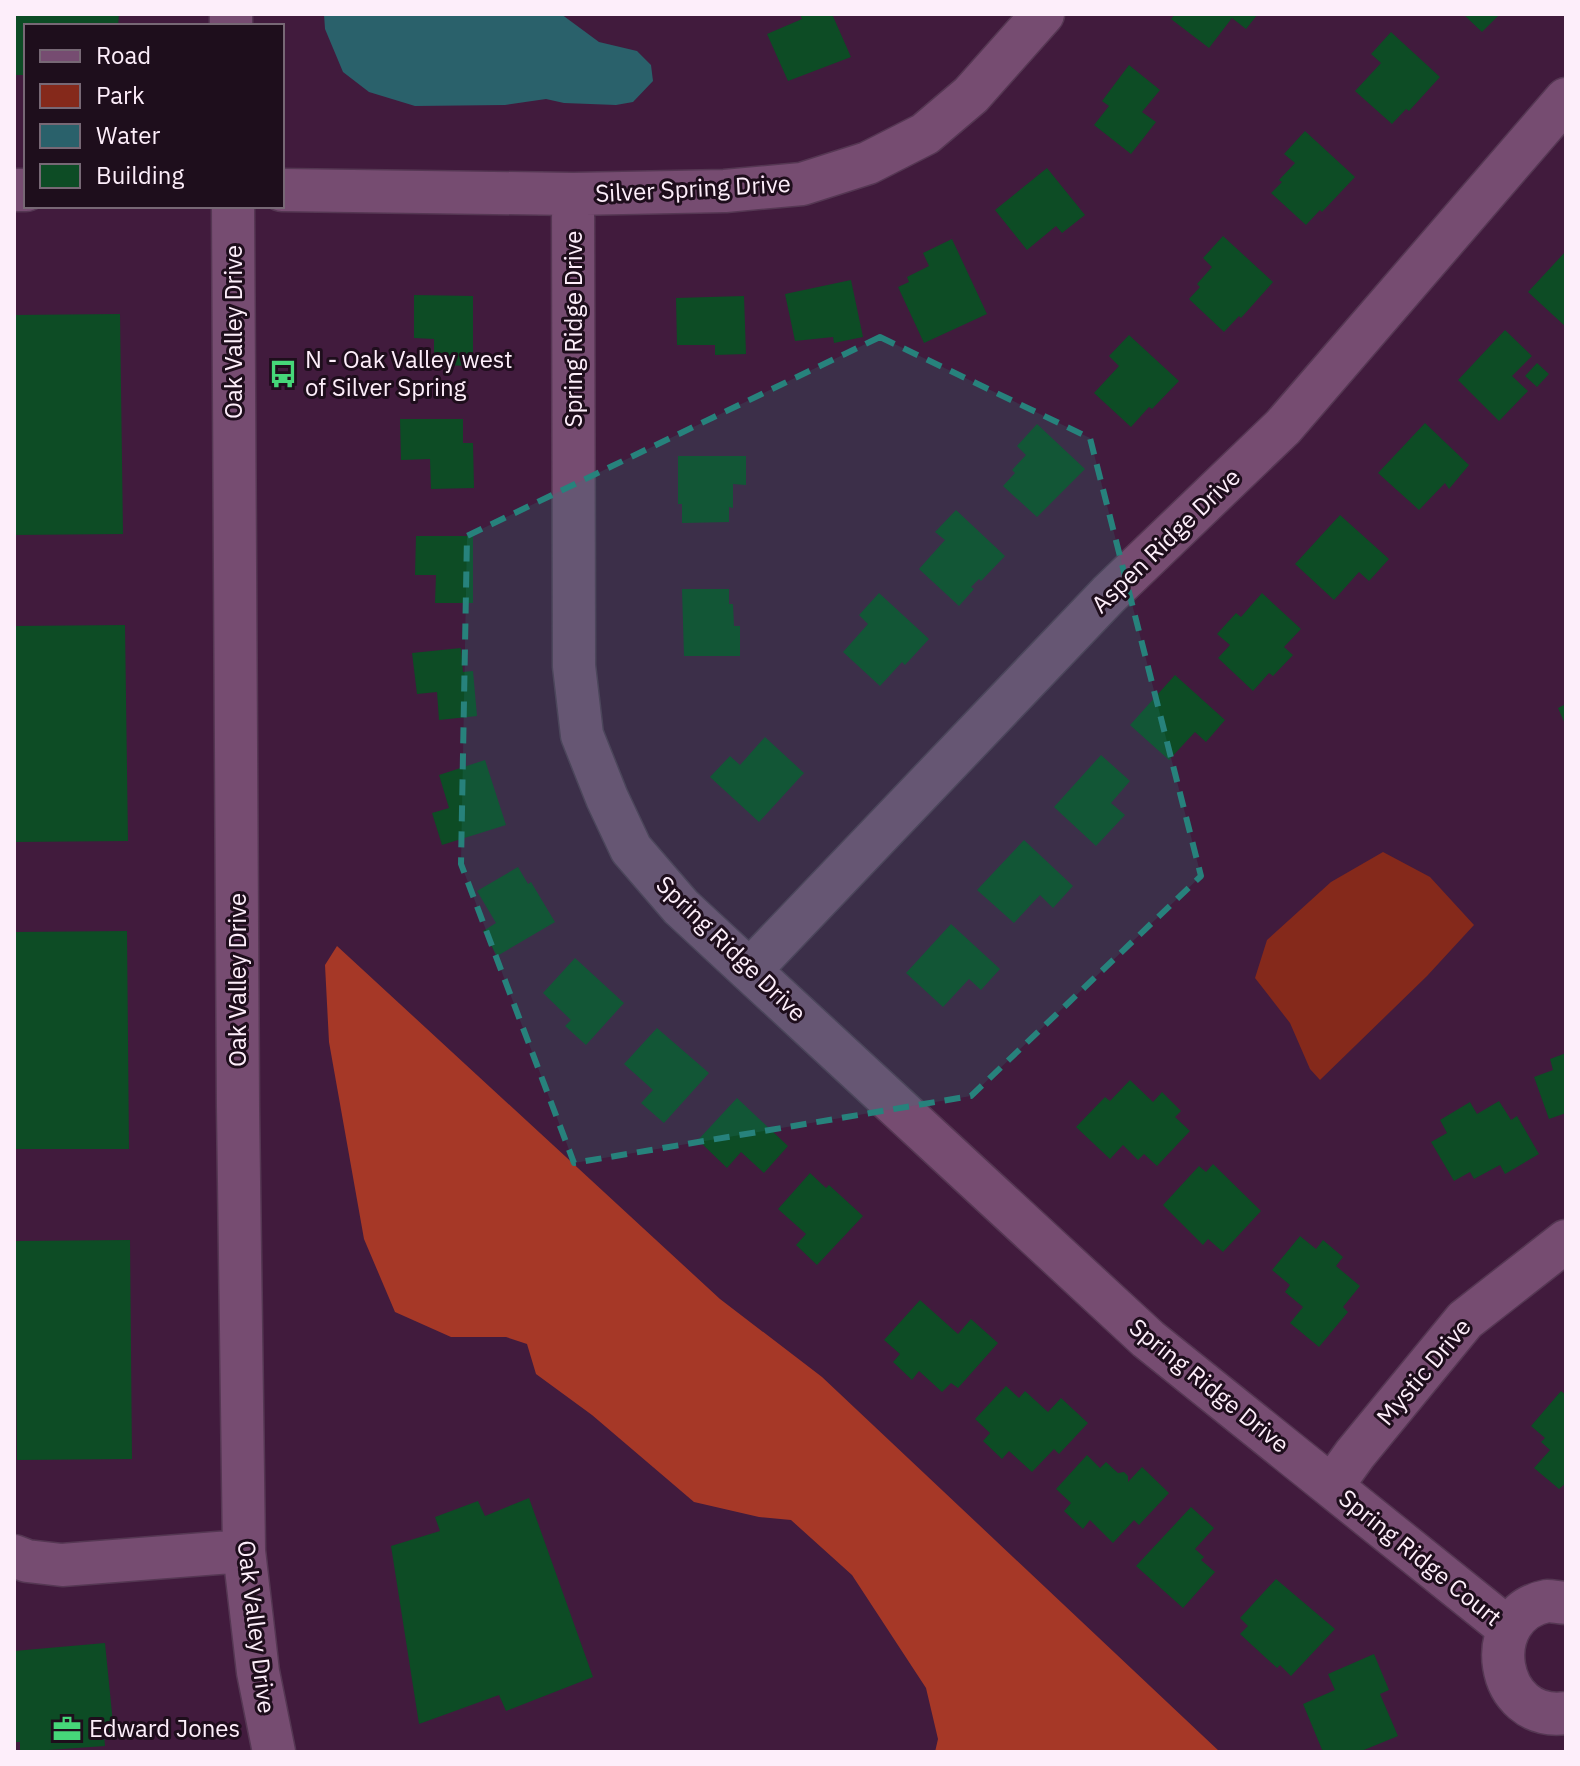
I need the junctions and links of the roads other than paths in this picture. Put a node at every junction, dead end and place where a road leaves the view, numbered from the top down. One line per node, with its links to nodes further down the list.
1 (1043, 14): 4 (street, Silver Spring Drive)
2 (1566, 99): 6 (street, Aspen Ridge Drive)
3 (284, 190): 4 (street, Silver Spring Drive)
4 (573, 194): 6 (street, Spring Ridge Drive)
5 (233, 208): 9 (street, Oak Valley Drive)
6 (751, 969): 8 (street, Spring Ridge Drive)
7 (1566, 1241): 8 (street, Mystic Drive)
8 (1332, 1486): 12 (street, Spring Ridge Court)
9 (244, 1551): 10 (street); 14 (street, Oak Valley Drive)
10 (14, 1556)
11 (1566, 1603): 12 (street, Spring Ridge Court)
12 (1509, 1629): 13 (street, Spring Ridge Court)
13 (1566, 1713)
14 (274, 1752)

